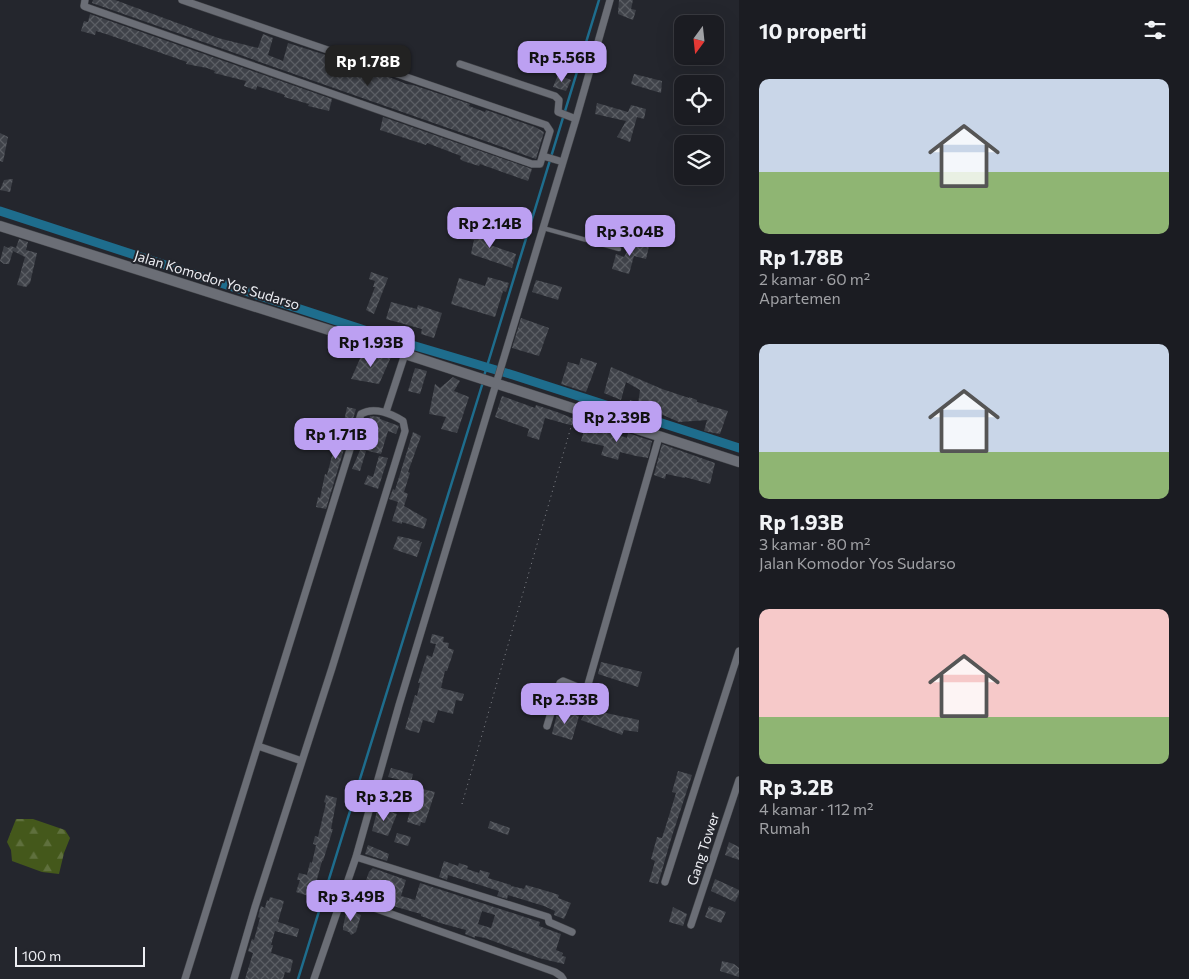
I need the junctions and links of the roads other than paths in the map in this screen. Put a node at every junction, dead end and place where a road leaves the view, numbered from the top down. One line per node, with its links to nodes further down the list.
1 (85, 0): 6 (street)
2 (182, 0): 6 (street)
3 (610, 0): 5 (street)
4 (460, 64): 5 (street)
5 (575, 118): 7 (street)
6 (545, 157): 7 (street)
7 (561, 162): 9 (street)
8 (0, 226): 11 (street, Jalan Komodor Yos Sudarso)
9 (543, 228): 10 (lane); 12 (street)
10 (619, 249)
11 (405, 354): 12 (street, Jalan Komodor Yos Sudarso); 13 (street)
12 (495, 381): 14 (street, Jalan Komodor Yos Sudarso); 21 (street)
13 (386, 412): 18 (street); 19 (street)
14 (659, 437): 15 (street, Jalan Komodor Yos Sudarso); 17 (street)
15 (739, 462)
16 (739, 651): 22 (street)
17 (547, 726)
18 (258, 746): 19 (street); 26 (street)
19 (302, 761): 27 (street)
20 (739, 780): 24 (street, Gang Tower)
21 (356, 857): 23 (street); 25 (street)
22 (665, 882)
23 (343, 897): 28 (street); 29 (street)
24 (691, 925)
25 (572, 932)
26 (185, 979)
27 (234, 979)
28 (314, 979)
29 (563, 979)

